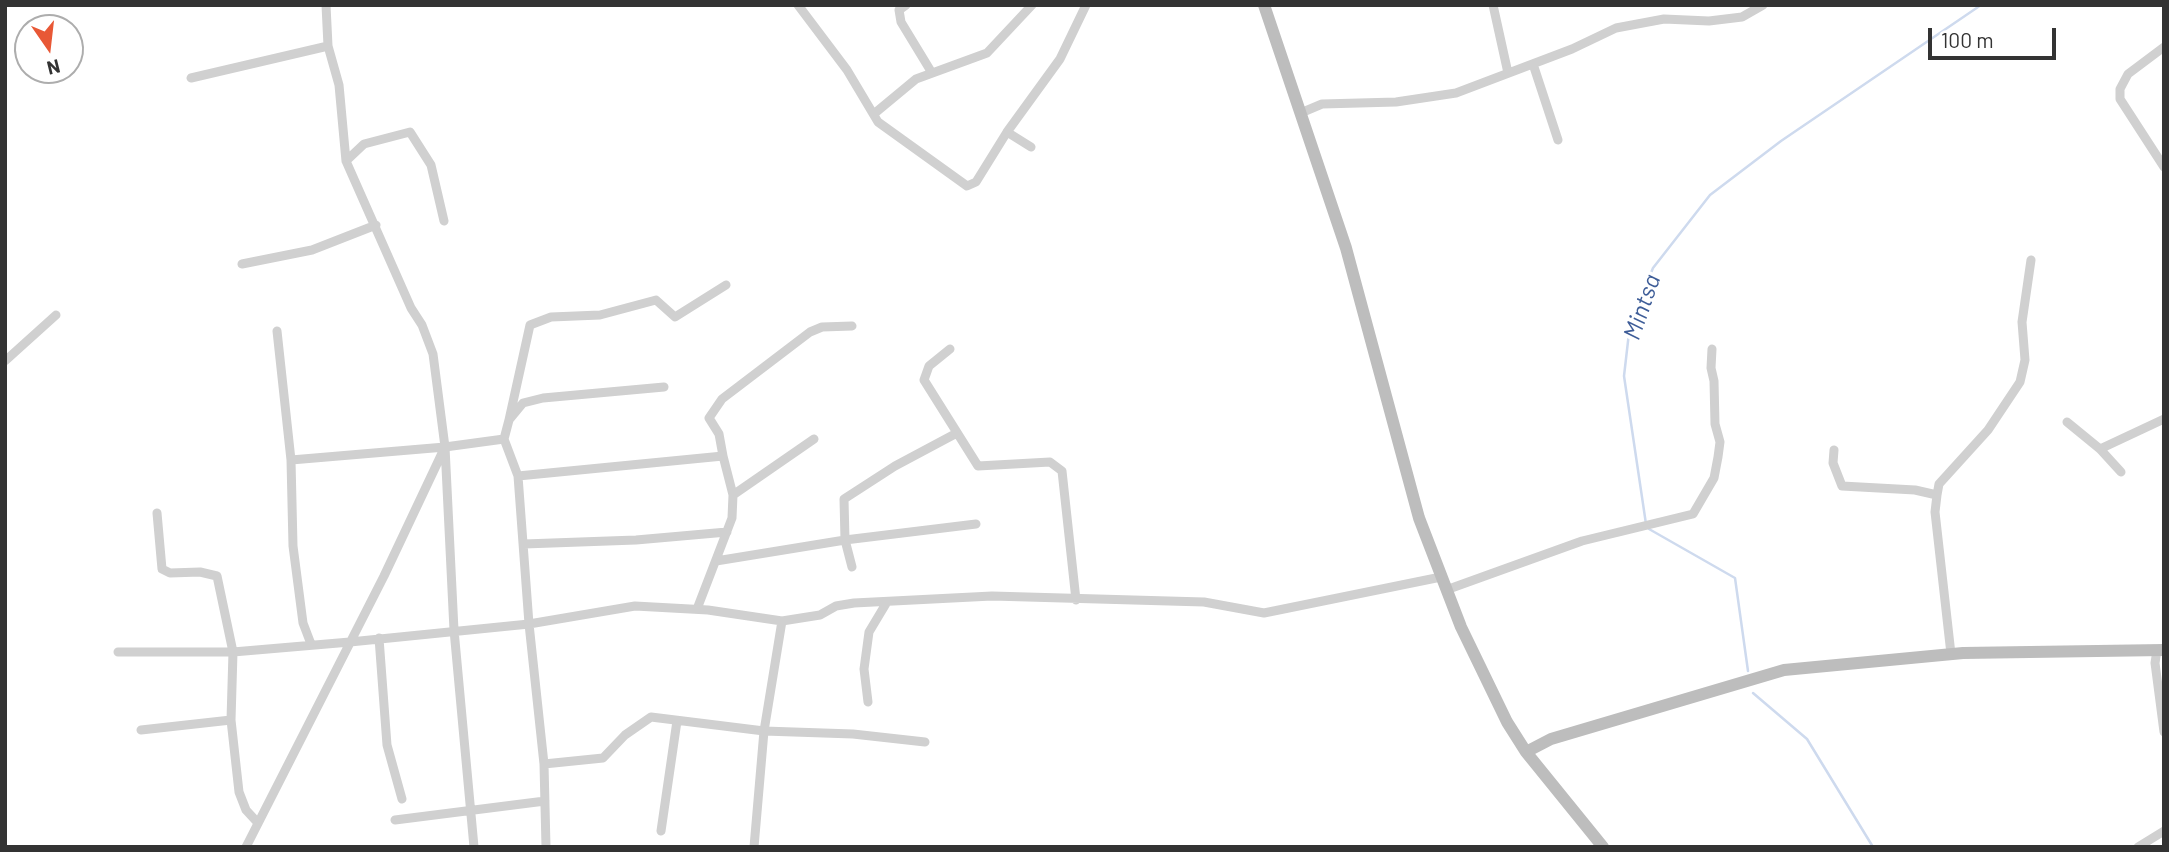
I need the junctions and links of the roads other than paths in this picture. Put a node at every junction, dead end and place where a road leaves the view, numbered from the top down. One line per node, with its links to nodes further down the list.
1 (326, 5): 9 (street)
2 (798, 5): 16 (street)
3 (1032, 5): 12 (street)
4 (1086, 5): 17 (street)
5 (1264, 5): 15 (main road)
6 (1493, 5): 13 (street)
7 (1763, 5): 11 (street)
8 (899, 7): 12 (street)
9 (328, 46): 14 (street); 20 (street)
10 (2164, 47): 21 (street)
11 (1534, 64): 13 (street); 18 (street)
12 (932, 73): 16 (street)
13 (1508, 73): 15 (street)
14 (191, 78)
15 (1303, 112): 56 (main road)
16 (875, 113): 17 (street)
17 (1007, 132): 19 (street)
18 (1558, 140)
19 (1031, 147)
20 (346, 162): 22 (street); 23 (street)
21 (2164, 167)
22 (444, 221)
23 (376, 225): 25 (street); 40 (street)
24 (2031, 260): 48 (street)
25 (242, 264)
26 (726, 285): 35 (street)
27 (56, 315): 32 (street)
28 (852, 326): 43 (street)
29 (277, 331): 44 (street)
30 (950, 349): 37 (street)
31 (1712, 349): 56 (street)
32 (5, 361)
33 (664, 387): 35 (street)
34 (2164, 419): 41 (street)
35 (509, 421): 38 (street)
36 (2067, 422): 41 (street)
37 (955, 434): 52 (street); 57 (street)
38 (504, 439): 40 (street); 46 (street)
39 (814, 439): 47 (street)
40 (445, 447): 44 (street); 62 (street); 64 (street)
41 (2100, 449): 45 (street)
42 (1834, 450): 48 (street)
43 (723, 456): 46 (street); 47 (street)
44 (290, 460): 65 (street)
45 (2121, 472)
46 (518, 476): 53 (street)
47 (733, 495): 51 (street)
48 (1937, 495): 69 (street)
49 (157, 513): 68 (street)
50 (976, 524): 52 (street)
51 (727, 532): 53 (street); 54 (street)
52 (845, 540): 54 (street); 55 (street)
53 (524, 544): 61 (street)
54 (716, 561): 59 (street)
55 (852, 567)
56 (1443, 584): 57 (street); 77 (main road)
57 (1076, 600): 58 (street)
58 (887, 602): 60 (street); 70 (street)
59 (697, 609): 60 (street); 61 (street)
60 (782, 621): 74 (street)
61 (528, 624): 62 (street); 78 (street)
62 (454, 630): 63 (street); 81 (street)
63 (379, 638): 64 (street); 79 (street)
64 (350, 642): 65 (street); 83 (street)
65 (311, 644): 68 (street)
66 (2160, 650): 69 (main road); 75 (street)
67 (118, 652): 68 (street)
68 (233, 652): 71 (street)
69 (1951, 654): 77 (main road)
70 (868, 702)
71 (231, 720): 73 (street); 83 (street)
72 (677, 721): 74 (street); 78 (street); 84 (street)
73 (141, 730)
74 (764, 731): 76 (street); 89 (street)
75 (2164, 732)
76 (925, 742)
77 (1526, 752): 90 (main road)
78 (544, 764): 80 (street)
79 (402, 799)
80 (545, 801): 81 (street); 88 (street)
81 (471, 811): 82 (street); 87 (street)
82 (395, 820)
83 (258, 822): 86 (street)
84 (661, 831)
85 (2164, 831): 91 (street)
86 (246, 847)
87 (474, 847)
88 (546, 847)
89 (754, 847)
90 (1603, 847)
91 (2138, 847)

